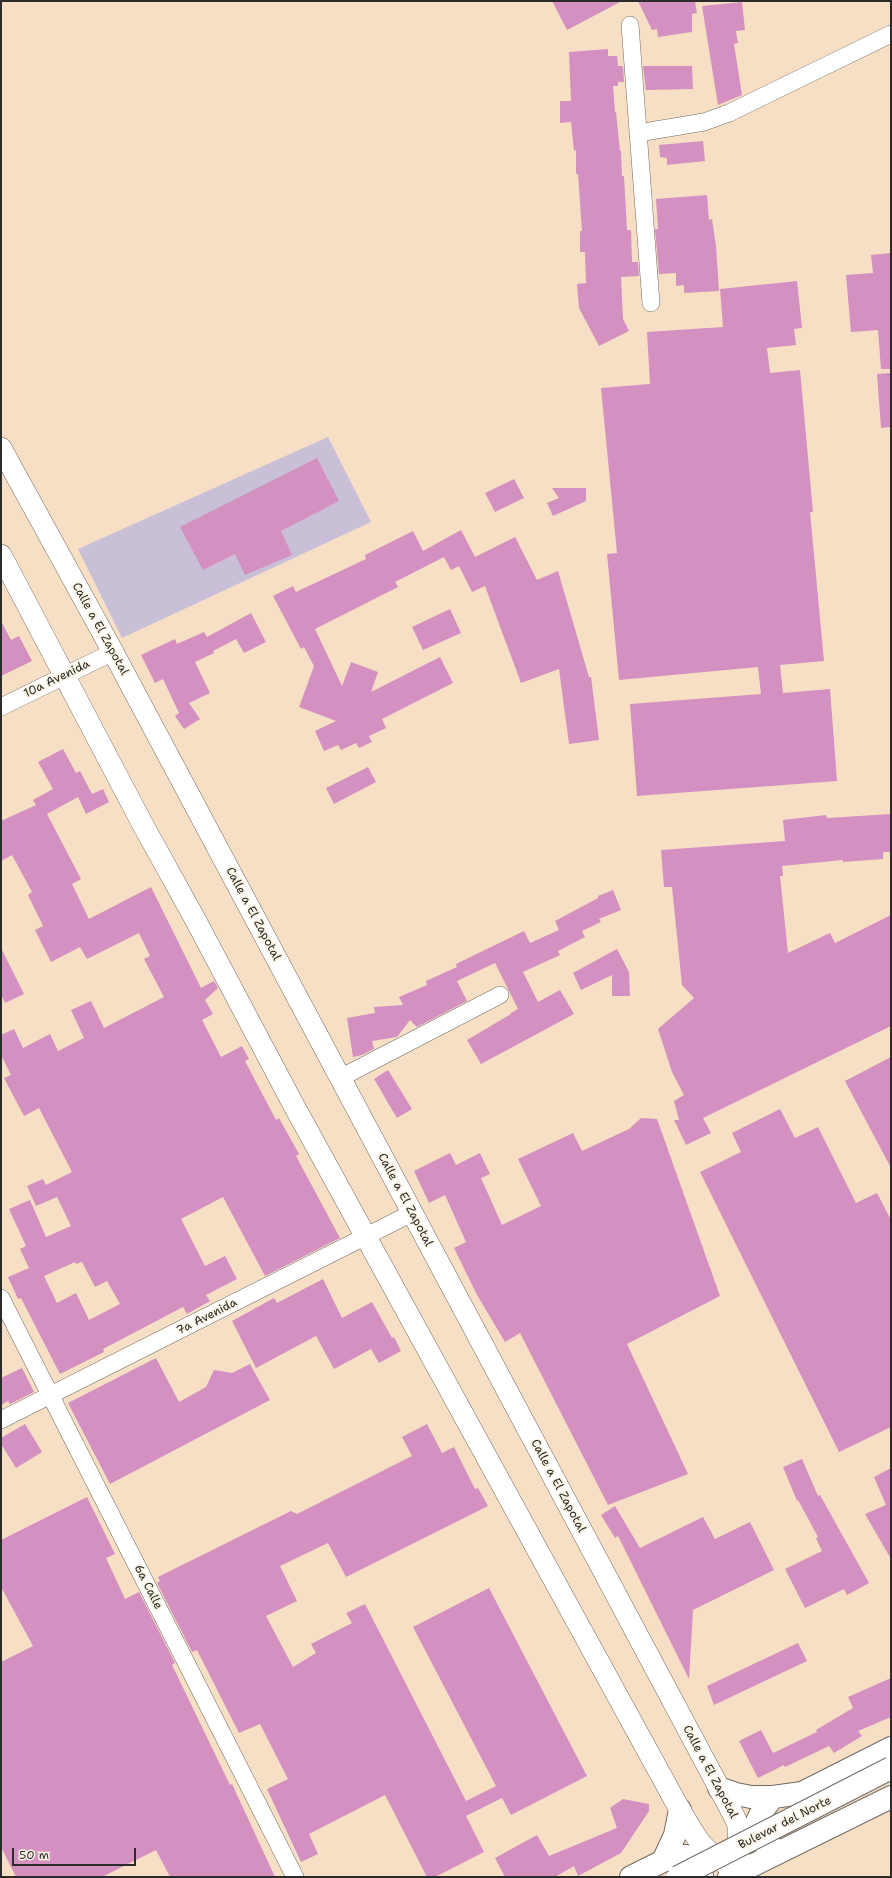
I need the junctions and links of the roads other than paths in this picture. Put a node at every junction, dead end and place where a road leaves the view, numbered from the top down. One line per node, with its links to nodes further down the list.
1 (630, 25): 3 (street)
2 (891, 34): 3 (street)
3 (638, 133): 4 (street)
4 (651, 303)
5 (1, 448): 7 (street, Calle a El Zapotal)
6 (1, 555): 8 (street)
7 (113, 652): 8 (street, 10a Avenida); 11 (street, Calle a El Zapotal)
8 (63, 676): 9 (street, 10a Avenida); 13 (street)
9 (1, 707)
10 (500, 995): 11 (street)
11 (340, 1078): 12 (street, Calle a El Zapotal)
12 (412, 1213): 13 (street, 7a Avenida); 19 (street, Calle a El Zapotal)
13 (365, 1237): 15 (street, 7a Avenida); 23 (street)
14 (1, 1298): 15 (street, 6a Calle)
15 (50, 1395): 16 (street, 7a Avenida); 27 (street, 6a Calle)
16 (1, 1420)
17 (891, 1748): 21 (highway)
18 (891, 1768): 29 (highway, Bulevar del Norte, bridge)
19 (719, 1788): 21 (highway); 26 (street, Calle a El Zapotal)
20 (891, 1797): 24 (highway)
21 (773, 1798): 24 (highway)
22 (891, 1808): 26 (highway)
23 (680, 1810): 25 (highway); 26 (street)
24 (786, 1850): 26 (highway)
25 (663, 1861): 28 (highway); 30 (highway)
26 (742, 1875)
27 (295, 1877)
28 (631, 1877)
29 (678, 1877)
30 (702, 1877)

